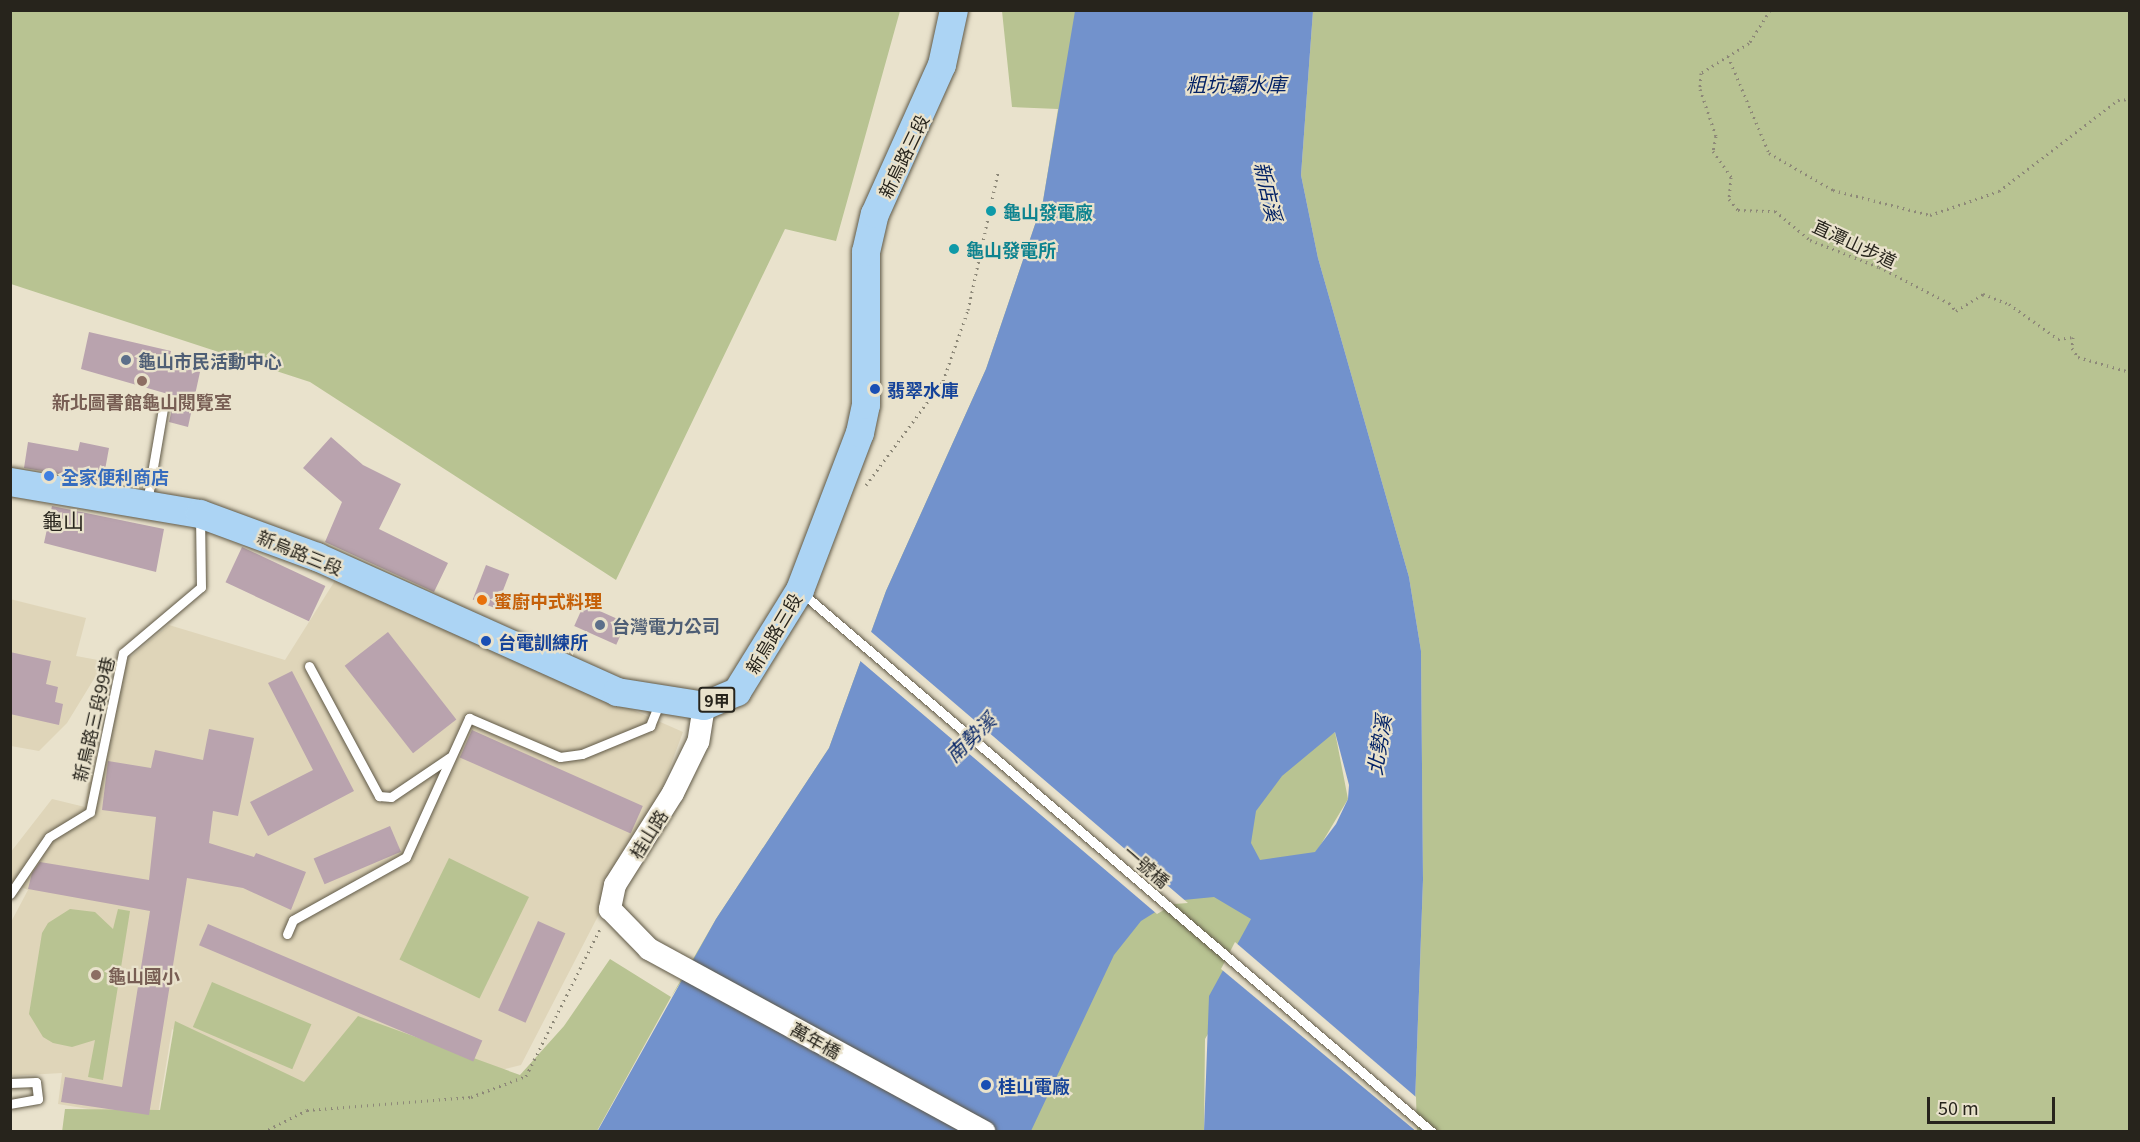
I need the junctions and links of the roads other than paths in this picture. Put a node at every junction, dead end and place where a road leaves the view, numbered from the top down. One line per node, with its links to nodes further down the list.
1 (954, 10): 6 (main road, 新烏路三段 / 9甲)
2 (163, 408): 4 (lane)
3 (10, 482): 4 (main road, 新烏路三段 / 9甲)
4 (147, 504): 5 (main road, 新烏路三段 / 9甲)
5 (200, 514): 8 (main road, 新烏路三段 / 9甲); 11 (lane, 新烏路三段99巷)
6 (800, 591): 9 (main road, 新烏路三段 / 9甲); 17 (lane, 一號橋)
7 (309, 666): 10 (lane)
8 (660, 701): 9 (main road, 新烏路三段 / 9甲); 10 (lane)
9 (704, 706): 13 (street, 桂山路)
10 (452, 755): 12 (lane)
11 (10, 894)
12 (287, 934)
13 (649, 949): 16 (street, 萬年橋)
14 (10, 1083): 15 (lane)
15 (10, 1104)
16 (984, 1131)
17 (1432, 1131)

